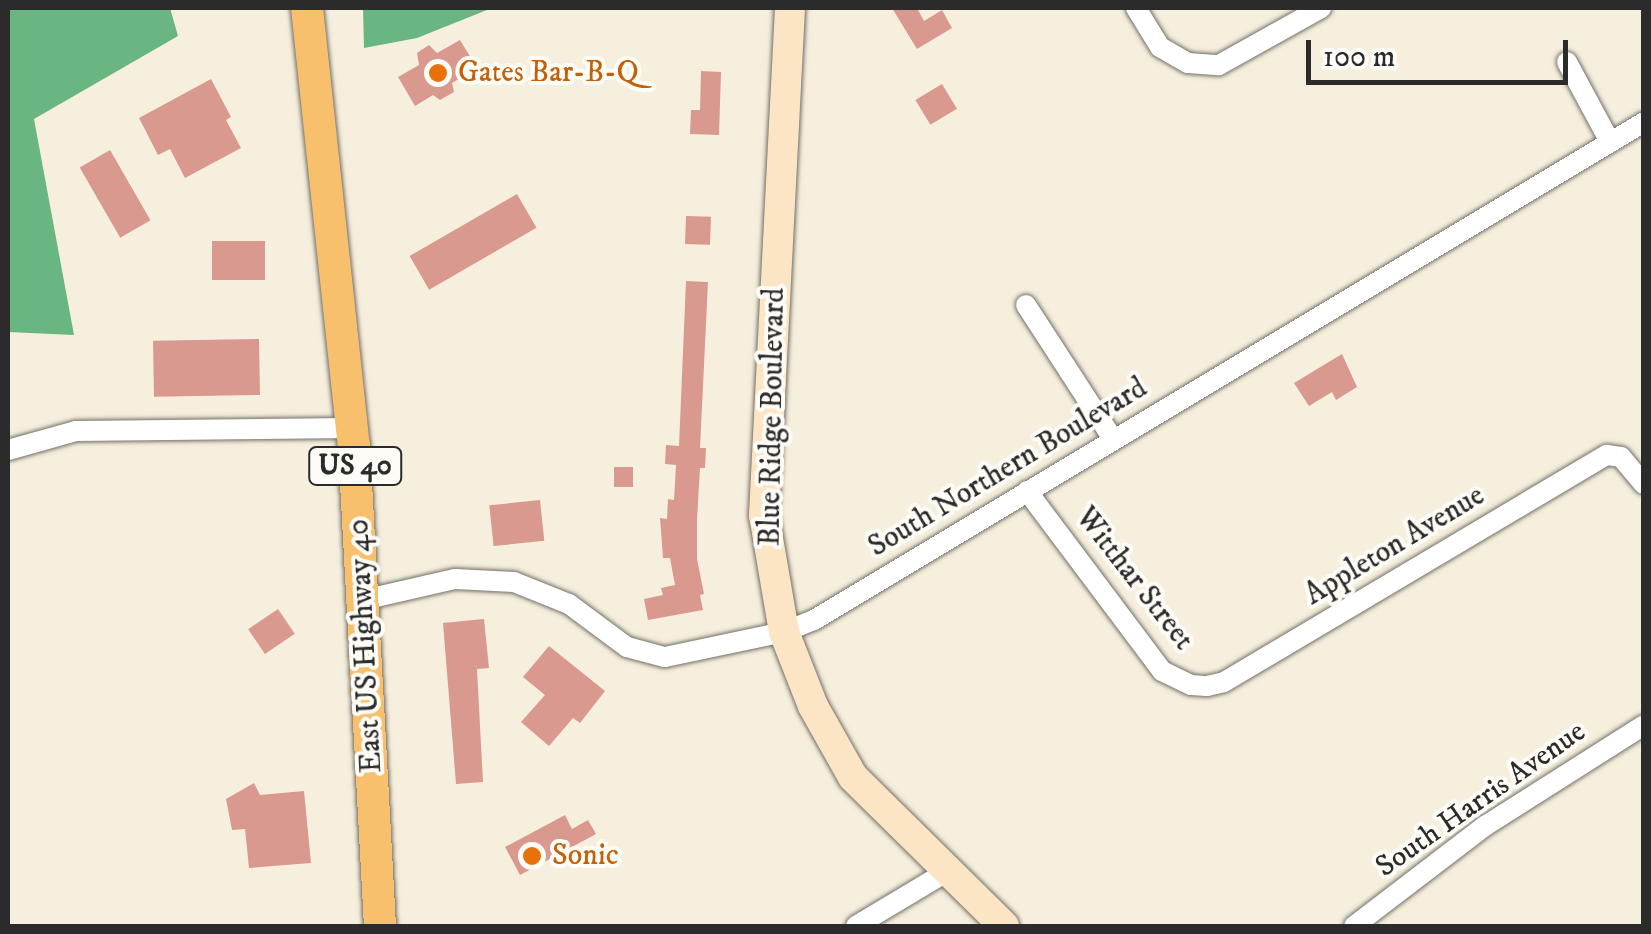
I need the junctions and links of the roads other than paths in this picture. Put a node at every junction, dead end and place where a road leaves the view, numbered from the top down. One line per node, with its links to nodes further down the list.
1 (307, 8): 9 (main road, East US Highway 40 / US 40)
2 (790, 8): 15 (street, Blue Ridge Boulevard)
3 (1136, 8): 4 (street)
4 (1322, 8)
5 (1567, 62): 7 (street)
6 (1644, 122): 7 (street, South Northern Boulevard)
7 (1610, 142): 10 (street, South Northern Boulevard)
8 (1026, 305): 10 (street)
9 (351, 428): 11 (street); 14 (main road, East US Highway 40 / US 40)
10 (1114, 439): 13 (street, South Northern Boulevard)
11 (8, 450)
12 (1644, 484): 16 (street, Appleton Avenue)
13 (1027, 491): 15 (street, South Northern Boulevard); 16 (street, Witthar Street)
14 (364, 600): 15 (street, South Northern Boulevard); 19 (main road, East US Highway 40 / US 40)
15 (784, 632): 18 (street, Blue Ridge Boulevard)
16 (1206, 686)
17 (1644, 725): 22 (street, South Harris Avenue)
18 (948, 872): 20 (street); 21 (street, Blue Ridge Boulevard)
19 (380, 926)
20 (856, 926)
21 (1004, 926)
22 (1354, 926)

